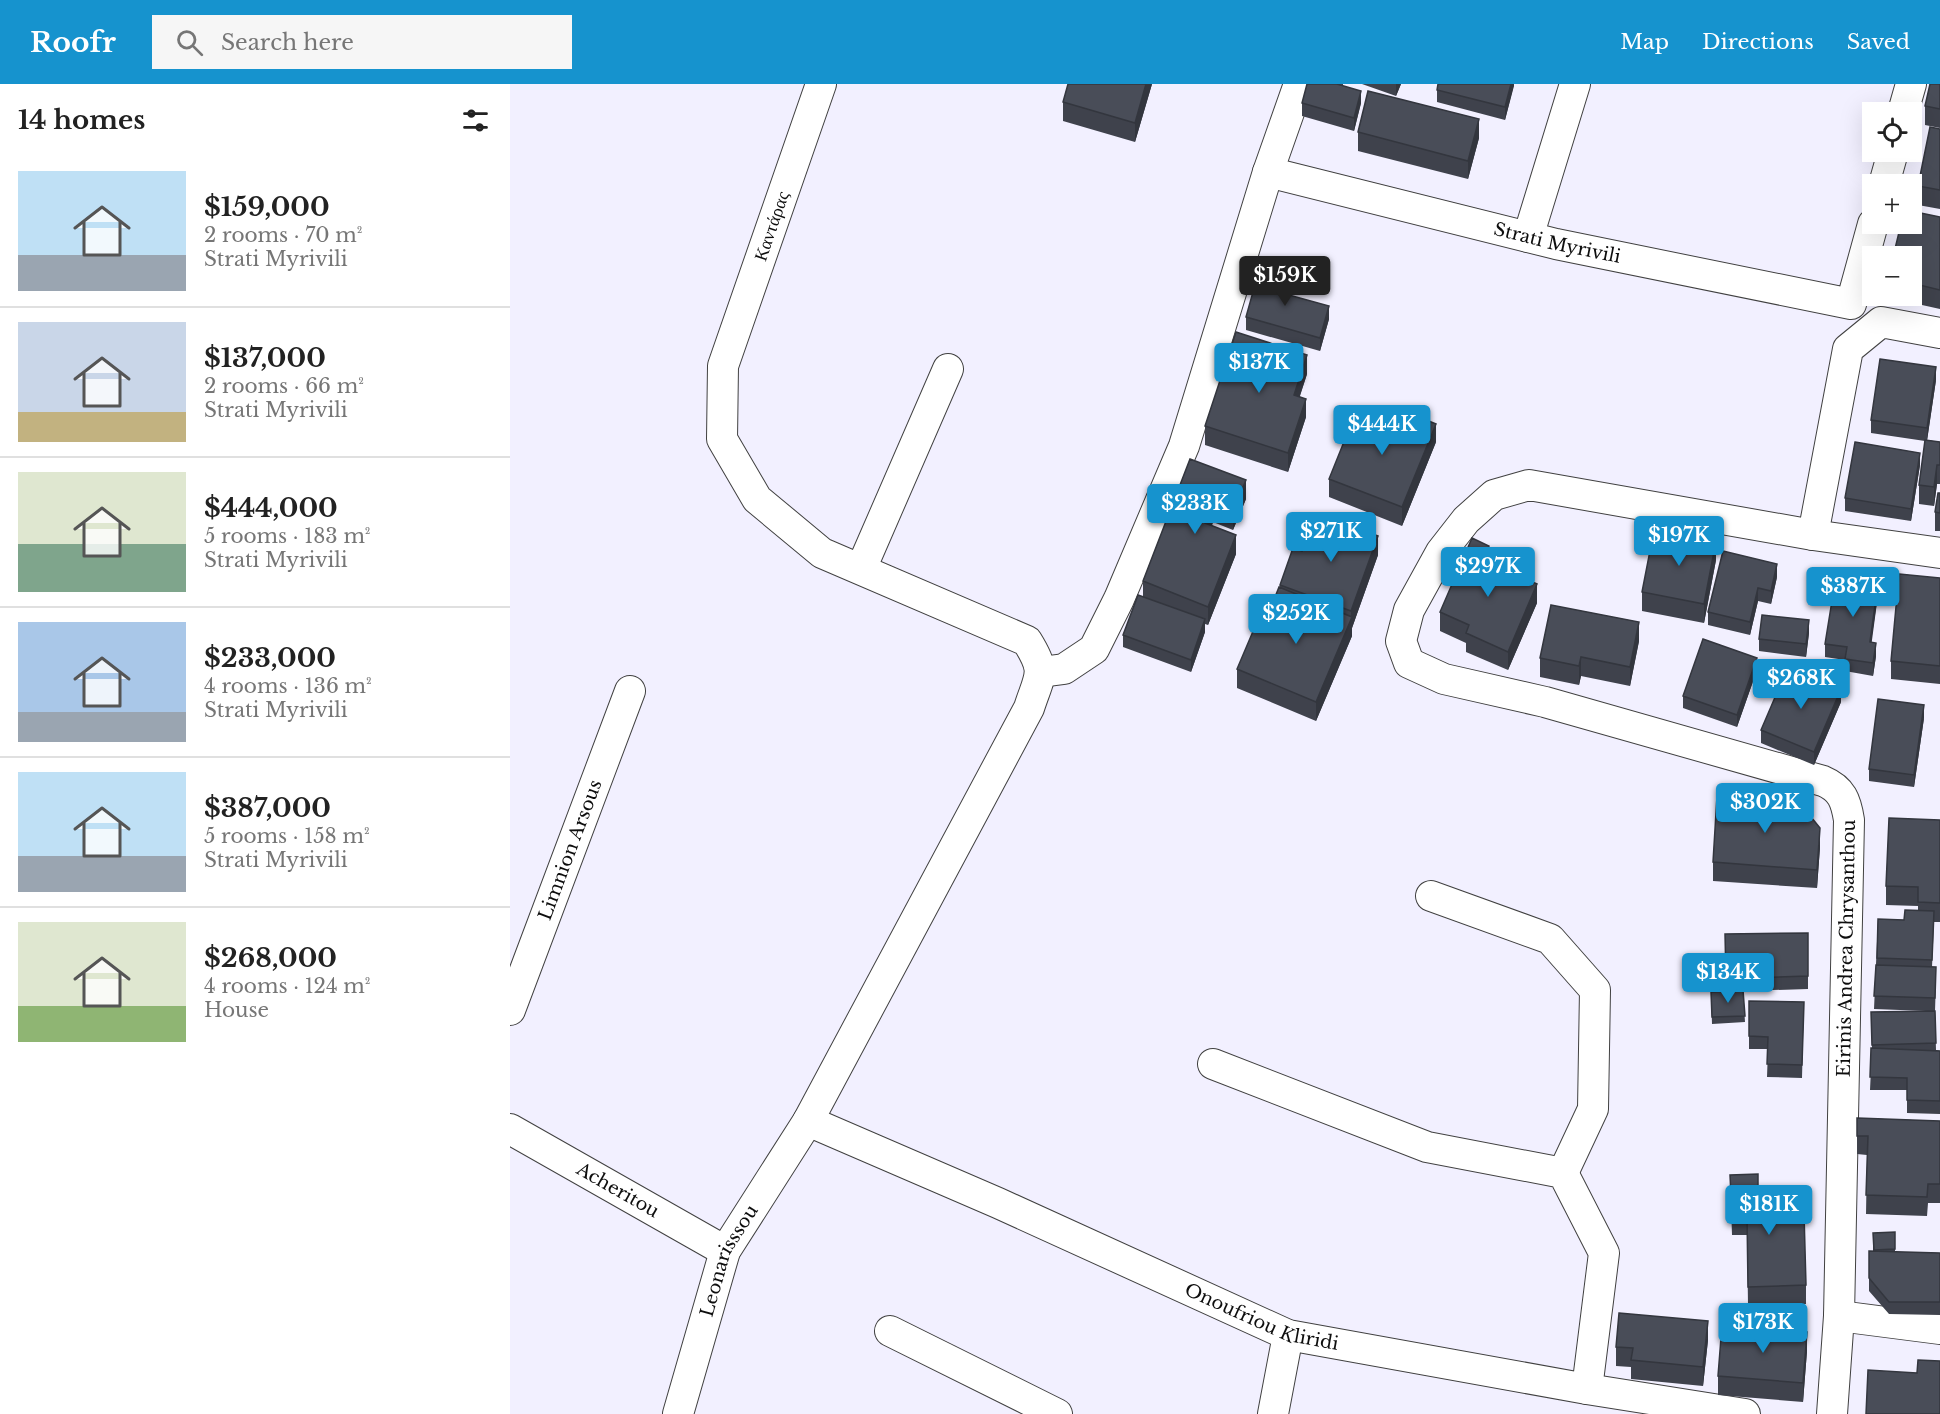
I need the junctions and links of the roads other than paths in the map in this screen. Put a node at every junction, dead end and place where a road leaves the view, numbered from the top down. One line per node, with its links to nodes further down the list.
1 (821, 84): 13 (street, Καντάρας)
2 (1299, 84): 6 (street)
3 (1575, 84): 8 (street)
4 (1911, 84): 5 (street)
5 (1906, 102)
6 (1268, 172): 8 (street, Strati Myrivili); 14 (street)
7 (1870, 234): 8 (street, Strati Myrivili)
8 (1528, 237)
9 (1940, 333): 11 (street)
10 (948, 369): 13 (street)
11 (1813, 535): 12 (street); 23 (street, Eirinis Andrea Chrysanthou)
12 (1940, 553)
13 (861, 569): 14 (street, Καντάρας)
14 (1041, 672): 19 (street, Leonarisssou)
15 (630, 691): 17 (street, Limnion Arsous)
16 (1431, 896): 21 (street)
17 (510, 1010)
18 (1213, 1064): 21 (street)
19 (808, 1121): 22 (street, Leonarisssou); 26 (street, Onoufriou Kliridi)
20 (510, 1129): 22 (street, Acheritou)
21 (1563, 1173): 27 (street)
22 (725, 1251): 28 (street, Leonarisssou)
23 (1839, 1316): 24 (street); 32 (street, Eirinis Andrea Chrysanthou)
24 (1940, 1329)
25 (890, 1331): 29 (street)
26 (1288, 1335): 27 (street, Onoufriou Kliridi); 30 (street)
27 (1587, 1389): 31 (street, Onoufriou Kliridi)
28 (678, 1414)
29 (1057, 1414)
30 (1273, 1414)
31 (1745, 1414)
32 (1832, 1414)

